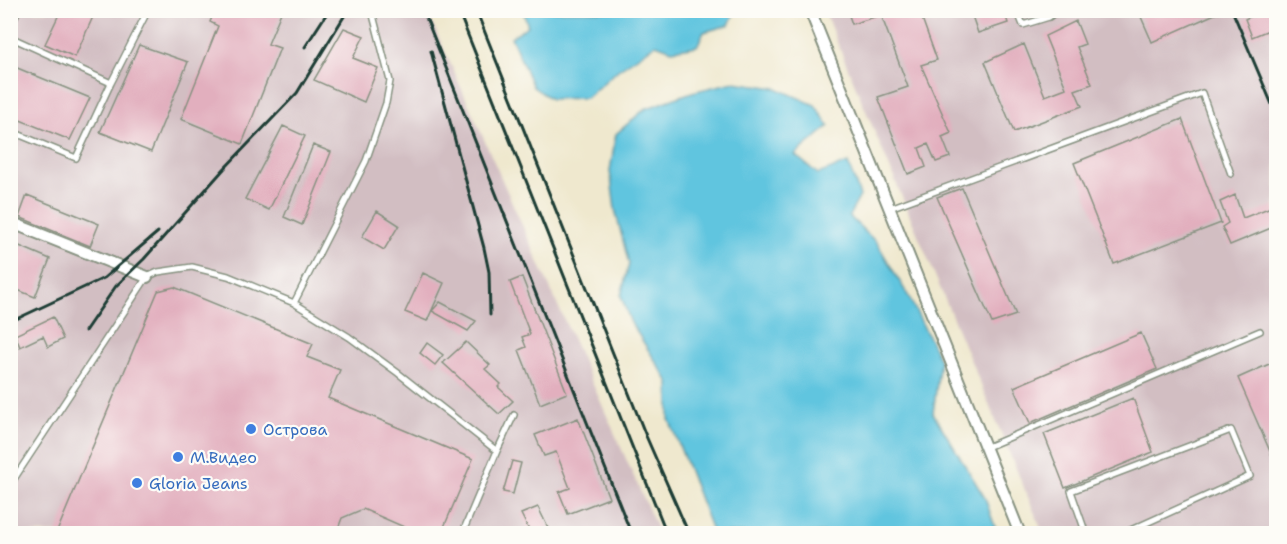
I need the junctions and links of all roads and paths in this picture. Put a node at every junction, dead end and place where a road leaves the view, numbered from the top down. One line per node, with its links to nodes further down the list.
1 (18, 10): 7 (lane)
2 (148, 10): 9 (lane)
3 (369, 10): 15 (lane)
4 (810, 10): 12 (street)
5 (1017, 10): 6 (lane)
6 (1058, 10)
7 (10, 27)
8 (10, 37): 9 (lane)
9 (111, 83): 10 (lane)
10 (20, 135)
11 (1231, 174): 12 (lane)
12 (890, 208): 18 (street)
13 (10, 222): 14 (street)
14 (147, 277): 15 (lane); 20 (lane)
15 (294, 303): 19 (lane)
16 (1260, 331): 18 (lane)
17 (514, 415): 19 (lane)
18 (987, 447): 22 (street)
19 (497, 451): 21 (lane)
20 (10, 485)
21 (462, 534)
22 (1020, 534)
23 (1086, 534): 24 (lane)
24 (1122, 534)

